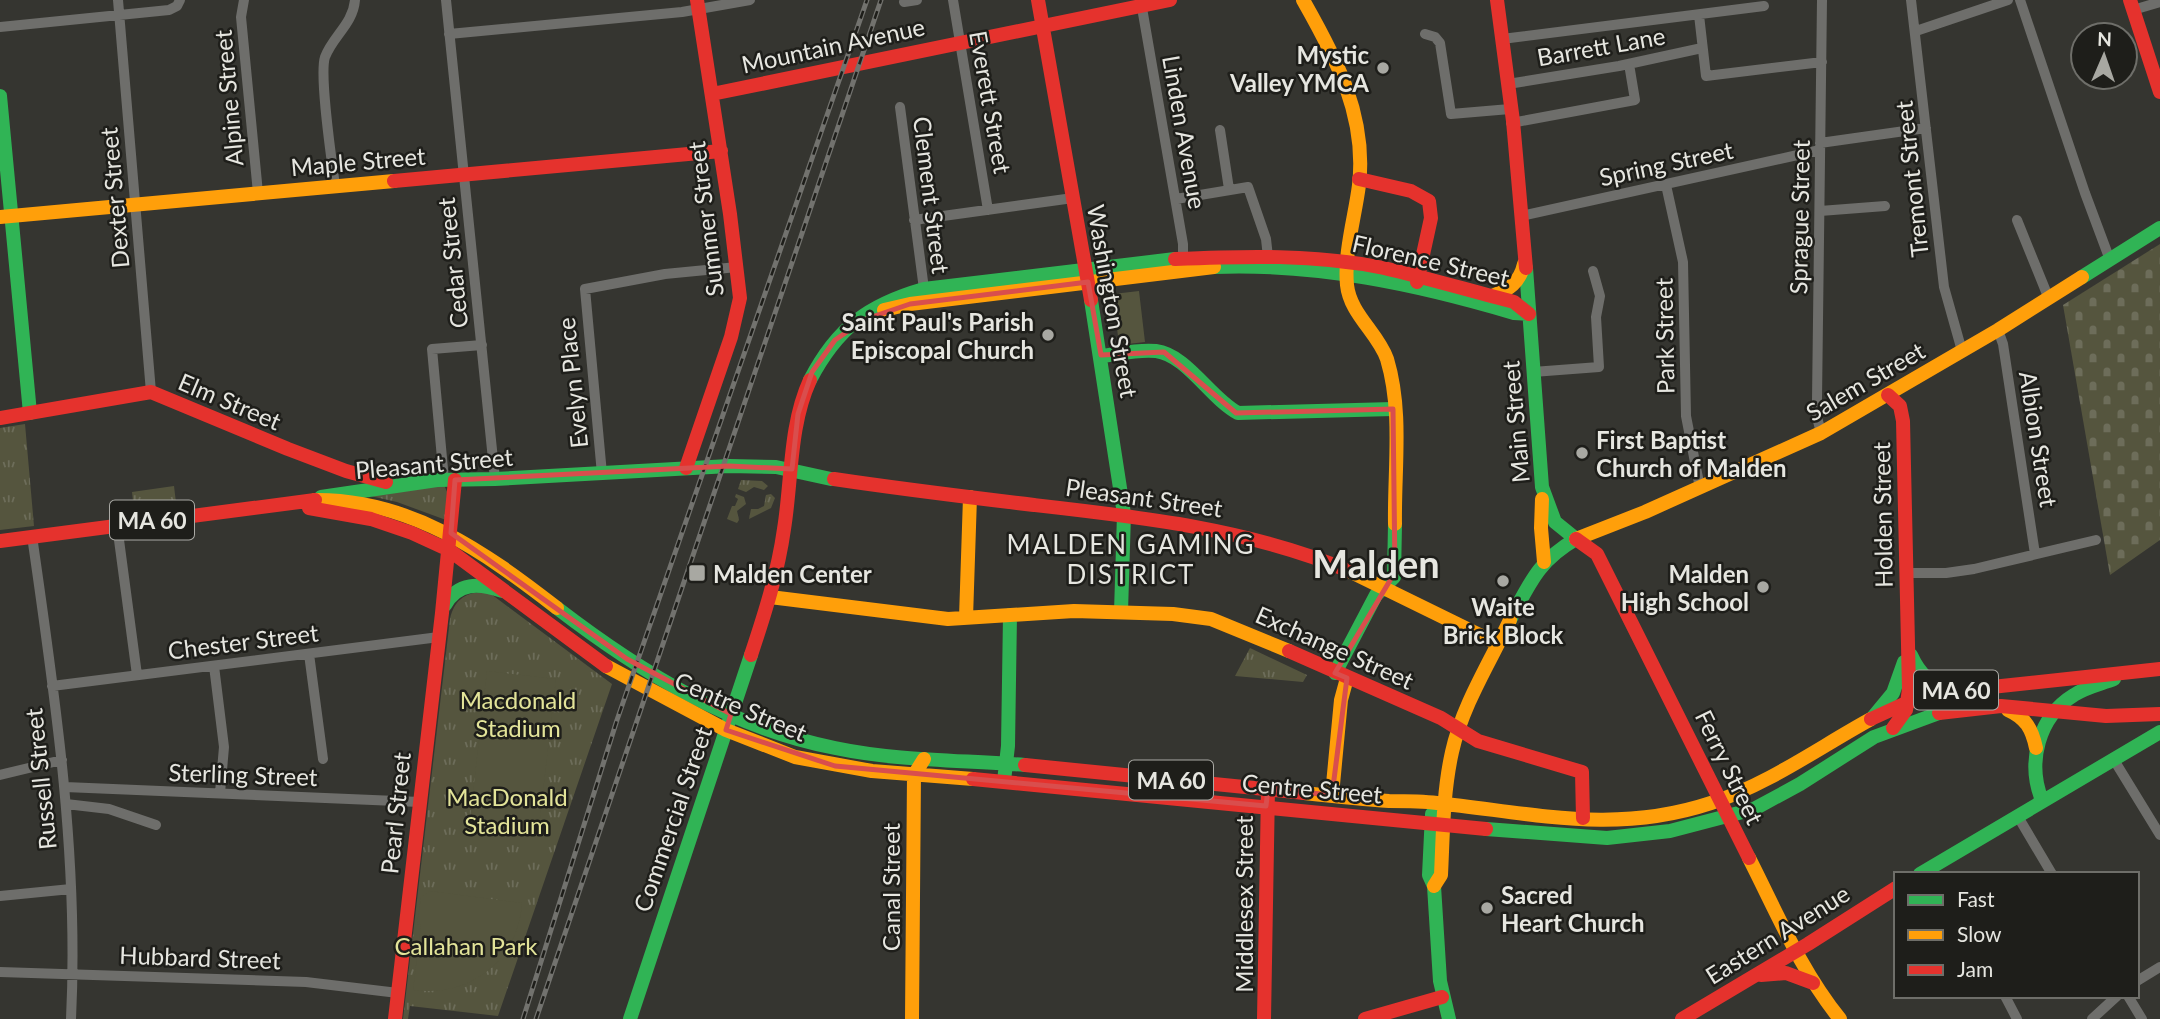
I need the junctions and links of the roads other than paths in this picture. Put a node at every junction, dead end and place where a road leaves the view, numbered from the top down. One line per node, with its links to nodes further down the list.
1 (118, 0): 23 (street, Dexter Street)
2 (180, 0): 23 (street)
3 (244, 0): 50 (street, Alpine Street)
4 (355, 0): 48 (street)
5 (446, 0): 28 (street, Cedar Street)
6 (750, 0): 20 (street)
7 (917, 0): 17 (street)
8 (953, 0): 31 (street, Everett Street)
9 (1038, 0): 25 (main road, Washington Street)
10 (1170, 0): 19 (main road, Mountain Avenue)
11 (1303, 0): 46 (main road)
12 (1497, 0): 30 (main road, Main Street)
13 (1822, 0): 33 (street, Sprague Street)
14 (1911, 0): 27 (street, Tremont Street)
15 (2008, 0): 27 (street)
16 (2020, 0): 64 (street)
17 (904, 2)
18 (2160, 2): 21 (street)
19 (1142, 3): 25 (main road, Mountain Avenue); 52 (street, Linden Avenue)
20 (698, 5): 28 (street); 37 (main road, Summer Street)
21 (2131, 5): 36 (main road)
22 (1764, 6): 24 (street)
23 (119, 15): 26 (street); 53 (street, Dexter Street)
24 (1699, 15): 30 (street); 32 (street)
25 (1042, 25): 31 (main road, Mountain Avenue); 51 (main road, Washington Street)
26 (0, 27)
27 (1916, 31): 41 (street, Tremont Street)
28 (449, 34): 45 (street, Cedar Street)
29 (1424, 34): 40 (street)
30 (1502, 39): 35 (main road, Main Street)
31 (959, 43): 37 (main road, Mountain Avenue); 55 (street, Everett Street)
32 (1702, 48): 33 (street); 34 (street, Barrett Lane)
33 (1822, 61): 43 (street, Sprague Street)
34 (1629, 64): 35 (street, Barrett Lane); 40 (street)
35 (1508, 84): 40 (main road, Main Street)
36 (2160, 92)
37 (712, 94): 44 (main road, Summer Street)
38 (0, 96): 58 (main road)
39 (900, 107): 59 (street, Clement Street)
40 (1511, 116): 57 (main road, Main Street)
41 (1926, 128): 43 (street, Spring Street); 79 (street, Tremont Street)
42 (1220, 130): 49 (street)
43 (1820, 146): 47 (street, Spring Street); 56 (street, Sprague Street)
44 (721, 151): 45 (main road, Maple Street); 67 (main road, Summer Street)
45 (464, 174): 48 (main road, Maple Street); 78 (street, Cedar Street)
46 (1359, 179): 70 (main road); 84 (main road)
47 (1666, 185): 57 (street, Spring Street); 95 (street, Park Street)
48 (335, 186): 50 (main road, Maple Street)
49 (1229, 189): 52 (street); 63 (street)
50 (258, 193): 53 (main road, Maple Street)
51 (1073, 198): 55 (street); 69 (main road, Washington Street)
52 (1175, 199): 65 (street, Linden Avenue)
53 (136, 205): 58 (main road, Maple Street); 82 (street, Dexter Street)
54 (1885, 206): 56 (street)
55 (988, 210): 59 (street)
56 (1820, 211): 87 (street, Sprague Street)
57 (1521, 216): 62 (main road, Main Street)
58 (6, 217): 85 (main road)
59 (914, 220): 71 (street, Clement Street)
60 (2017, 220): 74 (street)
61 (2160, 229): 64 (main road, Salem Street)
62 (1525, 256): 73 (main road); 75 (main road, Main Street)
63 (1268, 257): 65 (main road, Florence Street); 66 (main road, Florence Street)
64 (2110, 260): 74 (main road, Salem Street)
65 (1183, 264): 66 (main road, Florence Street); 69 (main road, Florence Street)
66 (1329, 265): 70 (main road, Florence Street)
67 (737, 267): 88 (main road, Summer Street); 90 (street, Evelyn Place)
68 (1592, 271): 81 (street)
69 (1087, 276): 72 (main road, Florence Street); 80 (main road, Washington Street)
70 (1417, 281): 73 (main road, Florence Street); 75 (main road, Florence Street)
71 (924, 289): 72 (main road, Florence Street); 77 (main road, Florence Street)
72 (958, 292): 77 (main road, Florence Street)
73 (1492, 296): 75 (main road, Florence Street)
74 (2049, 299): 76 (main road, Salem Street)
75 (1529, 314): 81 (main road, Main Street)
76 (1998, 330): 79 (main road, Salem Street); 107 (street, Albion Street)
77 (835, 340): 89 (main road, Florence Street)
78 (482, 345): 91 (street); 92 (street, Cedar Street)
79 (1962, 351): 83 (main road, Salem Street)
80 (1101, 355): 84 (main road); 99 (main road, Washington Street)
81 (1534, 372): 94 (main road, Main Street)
82 (151, 392): 85 (main road, Elm Street); 93 (main road, Elm Street)
83 (1888, 395): 87 (main road, Salem Street); 109 (main road, Holden Street)
84 (1393, 409): 110 (main road)
85 (30, 413): 86 (main road, Elm Street)
86 (0, 418)
87 (1821, 433): 95 (main road, Salem Street)
88 (683, 468): 89 (main road, Pleasant Street); 90 (main road, Pleasant Street)
89 (792, 469): 96 (main road, Pleasant Street); 112 (main road, Commercial Street)
90 (602, 474): 92 (main road, Pleasant Street)
91 (450, 480): 92 (main road, Pleasant Street); 93 (main road, Pleasant Street); 101 (main road, Pearl Street)
92 (495, 480)
93 (398, 484): 97 (main road, Pleasant Street)
94 (1542, 487): 103 (main road, Main Street); 108 (main road)
95 (1700, 488): 103 (main road, Salem Street)
96 (970, 497): 99 (main road, Pleasant Street); 116 (main road)
97 (305, 500): 98 (main road, Pleasant Street / MA 60); 101 (main road, Centre Street / MA 60)
98 (290, 505): 100 (main road, Pleasant Street / MA 60); 106 (main road, Centre Street / MA 60)
99 (1124, 514): 110 (main road, Pleasant Street); 113 (main road, Washington Street)
100 (118, 530): 102 (main road, Pleasant Street / MA 60); 124 (street)
101 (451, 533): 106 (main road, Pearl Street); 131 (main road, Centre Street / MA 60)
102 (32, 536): 105 (main road, Pleasant Street / MA 60); 126 (street, Russell Street)
103 (1576, 539): 108 (main road); 152 (main road, Ferry Street)
104 (2096, 540): 107 (street)
105 (0, 541)
106 (449, 550): 111 (main road, Centre Street / MA 60); 114 (main road, Pearl Street)
107 (2035, 554): 109 (street)
108 (1544, 562): 119 (main road)
109 (1906, 573): 118 (main road, Holden Street)
110 (1384, 587): 119 (main road, Pleasant Street); 125 (main road)
111 (504, 592): 114 (main road); 135 (main road, Centre Street / MA 60)
112 (770, 597): 116 (main road, Exchange Street); 131 (main road, Commercial Street)
113 (1121, 612): 115 (main road, Exchange Street); 125 (main road, Exchange Street)
114 (442, 613): 117 (main road, Pearl Street)
115 (1010, 615): 116 (main road, Exchange Street); 143 (main road)
116 (966, 618)
117 (439, 637): 120 (street, Chester Street); 154 (main road, Pearl Street)
118 (1908, 640): 127 (main road); 128 (main road, Holden Street); 133 (main road, Holden Street)
119 (1498, 644): 136 (main road)
120 (309, 654): 121 (street, Chester Street); 139 (street)
121 (214, 666): 124 (street, Chester Street); 149 (street)
122 (2160, 669): 123 (main road, Centre Street / MA 60)
123 (2136, 672): 127 (main road, Centre Street / MA 60); 130 (main road)
124 (137, 675): 126 (street, Chester Street)
125 (1341, 675): 136 (main road, Exchange Street); 150 (main road)
126 (52, 686): 141 (street, Russell Street)
127 (1962, 689): 128 (main road, Centre Street / MA 60)
128 (1908, 702): 133 (main road, Centre Street / MA 60); 134 (main road, Holden Street)
129 (2001, 706): 130 (main road, Centre Street / MA 60); 134 (main road, Centre Street / MA 60); 138 (main road)
130 (2056, 711): 132 (main road, Centre Street / MA 60); 138 (main road)
131 (731, 714): 135 (main road, Commercial Street); 140 (main road, Centre Street / MA 60)
132 (2160, 714)
133 (1871, 719): 152 (main road, Centre Street / MA 60)
134 (1893, 728): 158 (main road, Centre Street / MA 60)
135 (726, 730): 145 (main road, Centre Street / MA 60); 182 (main road, Commercial Street)
136 (1459, 730): 151 (main road); 159 (main road, Exchange Street)
137 (2160, 732): 142 (main road)
138 (2036, 748): 153 (main road)
139 (323, 759)
140 (924, 759): 143 (main road, Centre Street / MA 60); 145 (main road)
141 (62, 760): 144 (street); 147 (street, Russell Street)
142 (2114, 760): 153 (main road); 162 (street)
143 (1006, 766): 146 (main road); 148 (main road, Centre Street / MA 60)
144 (0, 775)
145 (914, 775): 146 (main road, Centre Street / MA 60); 183 (main road, Canal Street)
146 (1004, 781): 156 (main road, Centre Street / MA 60)
147 (65, 787): 149 (street, Sterling Street); 155 (street, Russell Street)
148 (1268, 789): 150 (main road, Centre Street / MA 60); 156 (main road, Middlesex Street)
149 (220, 793): 154 (street, Sterling Street)
150 (1332, 795): 151 (main road, Centre Street / MA 60)
151 (1441, 799): 159 (main road, Centre Street / MA 60); 160 (main road)
152 (1721, 800): 158 (main road, Ferry Street); 159 (main road, Centre Street / MA 60)
153 (2042, 800): 157 (main road)
154 (419, 802): 175 (main road, Pearl Street)
155 (66, 804): 161 (street); 165 (street, Russell Street)
156 (1266, 806): 160 (main road, Centre Street / MA 60); 184 (main road, Middlesex Street)
157 (2017, 815): 163 (main road); 164 (street)
158 (1730, 817): 160 (main road, Centre Street / MA 60); 168 (main road, Ferry Street)
159 (1583, 818)
160 (1438, 823): 176 (main road)
161 (156, 825)
162 (2160, 835)
163 (1923, 872)
164 (2052, 872)
165 (71, 889): 167 (street); 171 (street, Russell Street)
166 (1894, 889): 168 (main road, Eastern Avenue)
167 (0, 896)
168 (1796, 951): 172 (main road, Eastern Avenue); 174 (main road, Ferry Street)
169 (2160, 967): 173 (street)
170 (0, 972): 171 (street, Hubbard Street)
171 (73, 974): 175 (street, Hubbard Street); 180 (street, Russell Street)
172 (1756, 975): 174 (main road); 187 (main road, Eastern Avenue)
173 (2139, 980)
174 (1813, 983): 188 (main road, Ferry Street)
175 (398, 993): 181 (main road, Pearl Street)
176 (1442, 998): 185 (main road); 186 (main road)
177 (2006, 998): 189 (street)
178 (2115, 998): 190 (street)
179 (2129, 998): 191 (street)
180 (71, 1019)
181 (395, 1019)
182 (630, 1019)
183 (912, 1019)
184 (1264, 1019)
185 (1365, 1019)
186 (1449, 1019)
187 (1682, 1019)
188 (1840, 1019)
189 (2017, 1019)
190 (2092, 1019)
191 (2142, 1019)

